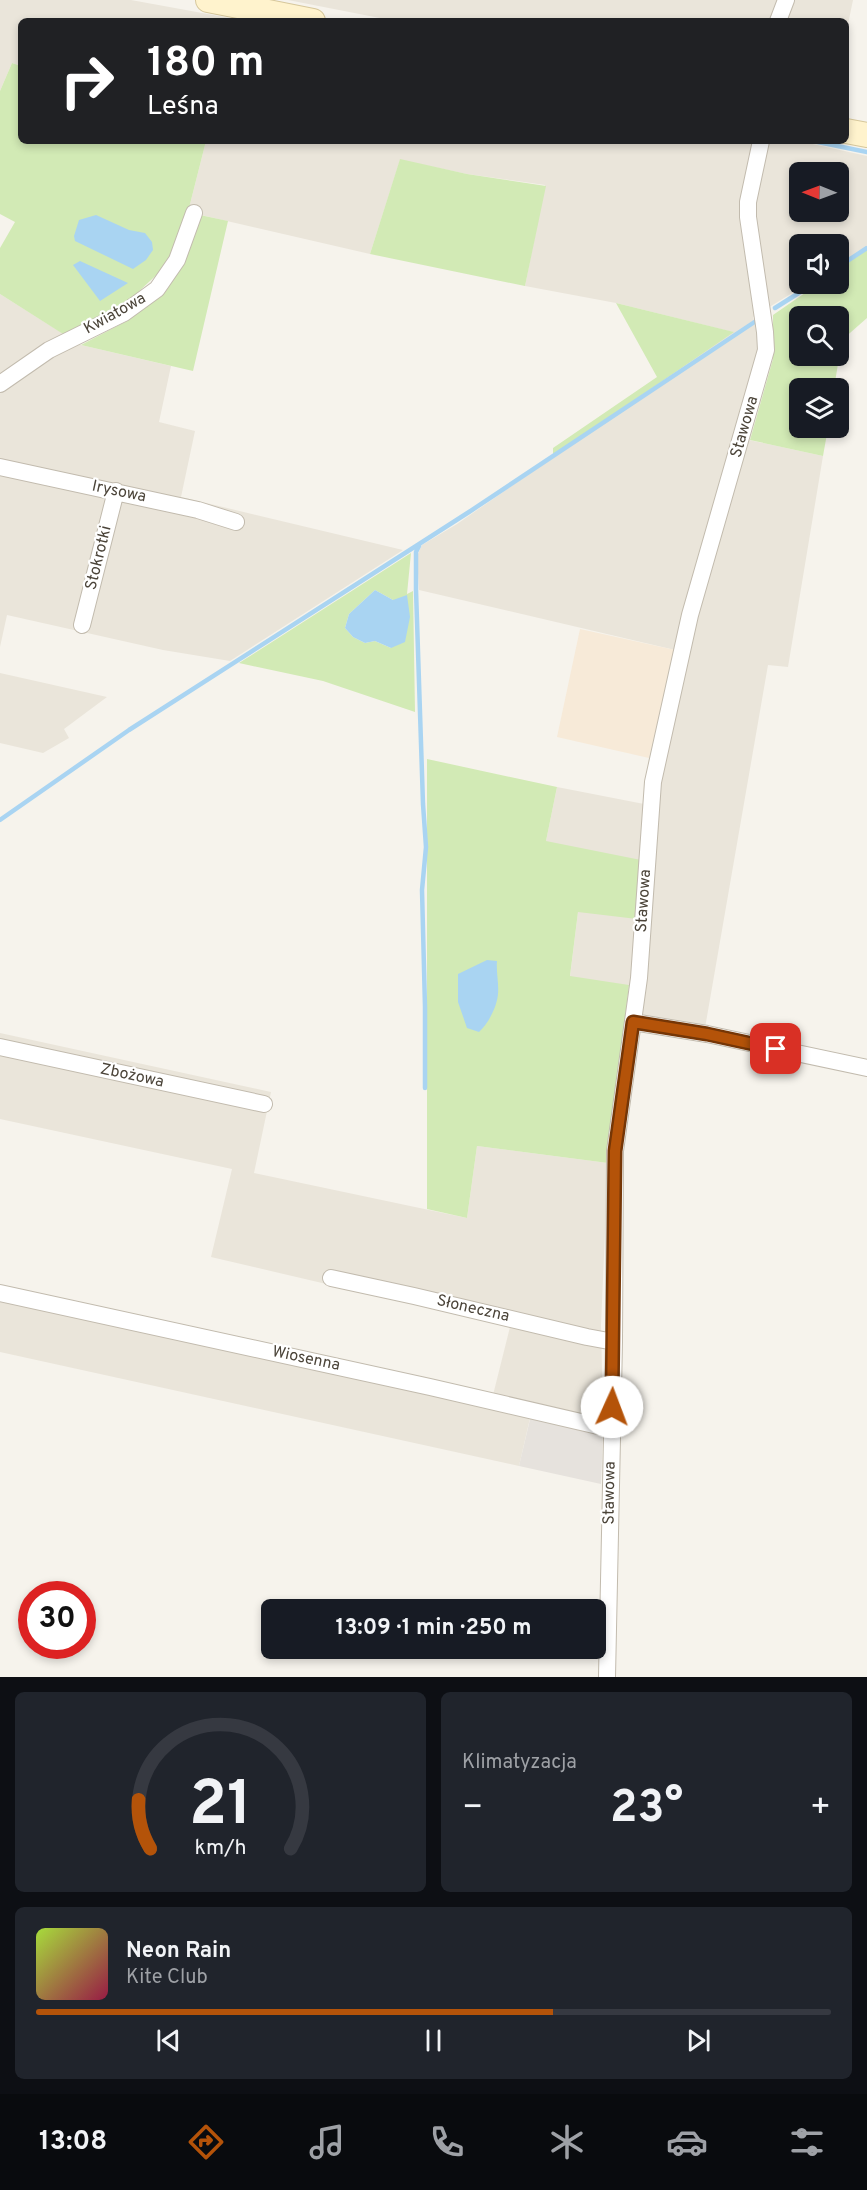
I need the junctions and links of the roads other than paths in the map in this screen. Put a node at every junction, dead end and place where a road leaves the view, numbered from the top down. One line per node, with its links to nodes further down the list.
1 (208, 0): 3 (main road)
2 (786, 0): 4 (street)
3 (298, 18)
4 (779, 18)
5 (849, 132): 6 (main road)
6 (867, 135)
7 (760, 144): 14 (street, Stawowa)
8 (194, 213): 9 (street, Kwiatowa)
9 (0, 384)
10 (0, 467): 11 (street, Irysowa)
11 (116, 491): 12 (street, Irysowa); 13 (street, Stokrotki)
12 (236, 522)
13 (82, 625)
14 (633, 1022): 16 (street); 20 (street, Stawowa)
15 (0, 1047): 17 (street, Zbożowa)
16 (867, 1068)
17 (264, 1104)
18 (331, 1278): 20 (street, Słoneczna)
19 (0, 1293): 21 (street, Wiosenna)
20 (614, 1342): 21 (street, Stawowa)
21 (611, 1429): 22 (street, Stawowa)
22 (607, 1677)

